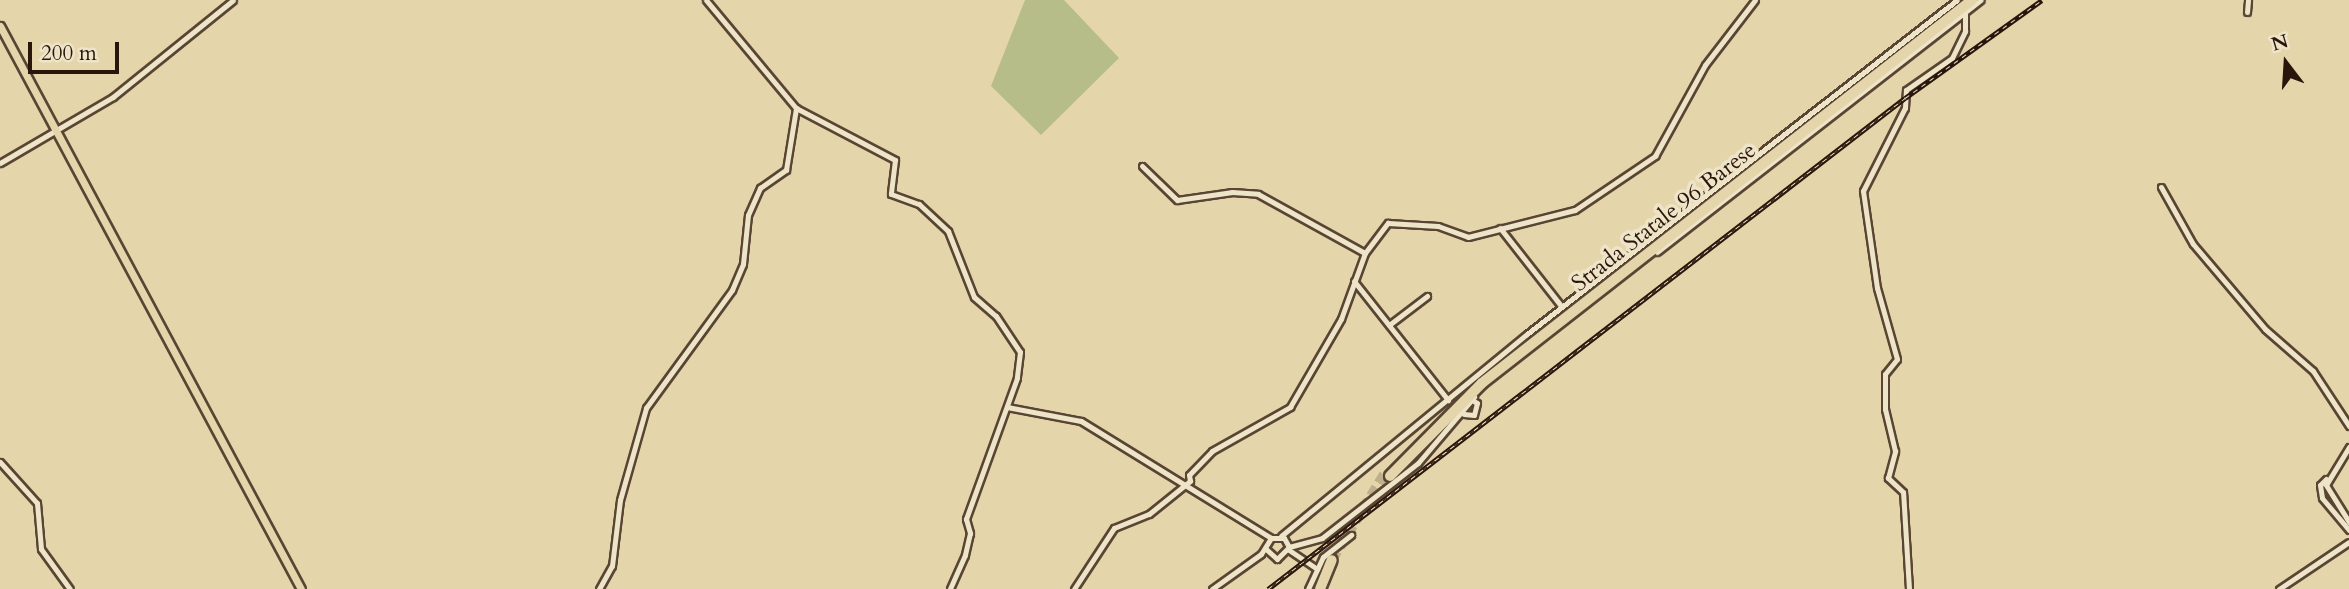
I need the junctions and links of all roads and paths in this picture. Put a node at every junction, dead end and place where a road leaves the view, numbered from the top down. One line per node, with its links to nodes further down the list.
1 (233, 0): 15 (street)
2 (706, 0): 14 (street)
3 (1755, 0): 19 (street)
4 (1957, 0): 23 (street)
5 (1966, 0): 6 (highway, Strada Statale 96 Barese)
6 (1972, 0)
7 (1981, 0): 9 (street)
8 (2248, 0): 10 (street)
9 (1965, 12): 11 (street); 12 (street)
10 (2247, 12)
11 (1959, 17): 12 (street); 26 (street)
12 (1966, 24): 52 (street)
13 (0, 26): 15 (main road)
14 (796, 108): 27 (street); 46 (street)
15 (55, 130): 16 (street); 45 (main road)
16 (0, 163)
17 (1142, 166): 20 (street)
18 (2161, 187): 29 (street)
19 (1500, 228): 20 (street); 23 (street)
20 (1365, 253): 21 (street)
21 (1354, 281): 24 (street); 33 (street)
22 (1427, 296): 24 (street)
23 (1562, 307): 25 (street)
24 (1389, 326): 25 (street)
25 (1448, 400): 36 (street)
26 (1472, 400): 28 (street); 28 (street)
27 (1007, 407): 33 (street); 47 (street)
28 (1464, 414): 41 (street)
29 (2349, 426)
30 (2349, 447): 32 (street)
31 (0, 462): 44 (street)
32 (2326, 479): 34 (street); 35 (street)
33 (1185, 485): 40 (street); 48 (street)
34 (2349, 522)
35 (2349, 530)
36 (1290, 531): 38 (street); 41 (street)
37 (1350, 535): 43 (street)
38 (1281, 536): 40 (street); 41 (street)
39 (2349, 542): 53 (street)
40 (1267, 544): 41 (street); 49 (street)
41 (1289, 550): 43 (street)
42 (1334, 561): 51 (highway)
43 (1317, 569): 50 (street)
44 (70, 589)
45 (301, 589)
46 (598, 589)
47 (950, 589)
48 (1074, 589)
49 (1212, 589)
50 (1308, 589)
51 (1322, 589)
52 (1909, 589)
53 (2279, 589)

